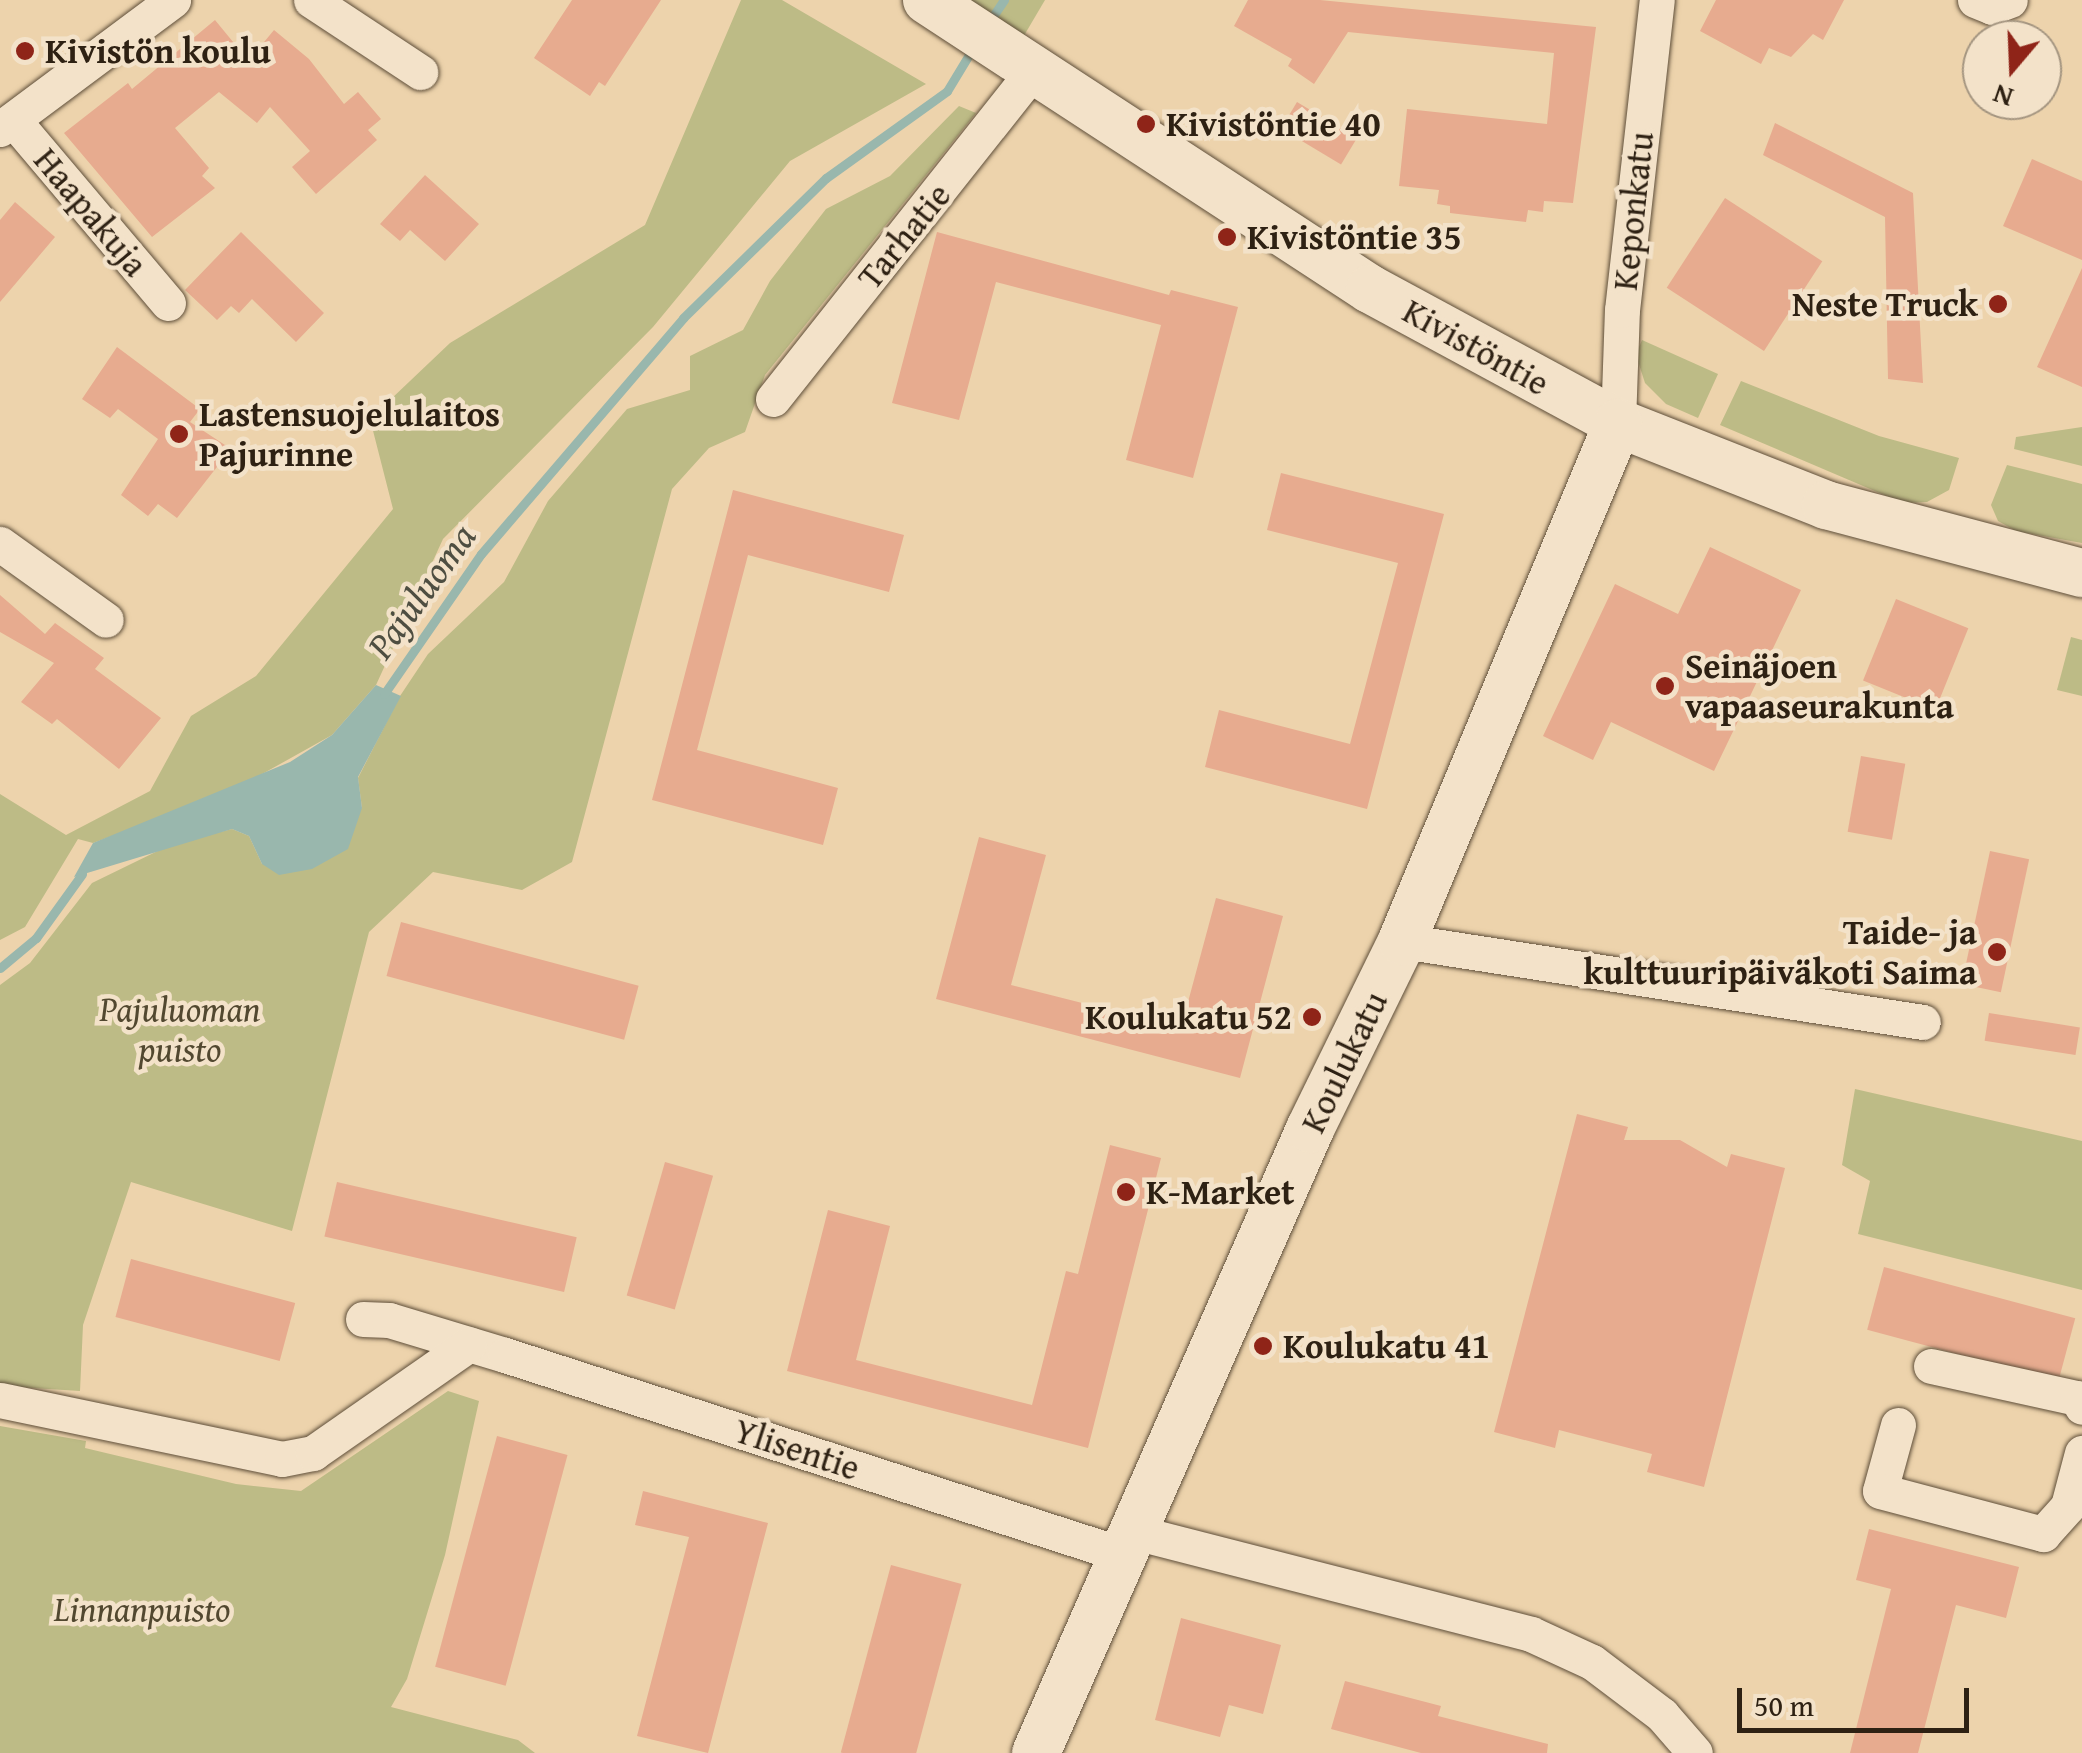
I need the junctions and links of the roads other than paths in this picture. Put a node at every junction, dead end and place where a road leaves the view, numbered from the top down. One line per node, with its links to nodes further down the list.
1 (173, 0): 9 (street)
2 (311, 0): 8 (street)
3 (927, 0): 7 (street, Kivistöntie)
4 (1657, 0): 12 (street, Keponkatu)
5 (1975, 0): 6 (street)
6 (2010, 0)
7 (1021, 63): 11 (street, Tarhatie); 12 (street, Kivistöntie)
8 (420, 72)
9 (7, 126): 10 (street, Haapakuja)
10 (168, 303)
11 (773, 399)
12 (1618, 423): 14 (street, Kivistöntie); 16 (street, Koulukatu)
13 (13, 554): 15 (street)
14 (2082, 573)
15 (106, 620)
16 (1402, 941): 17 (street); 25 (street, Koulukatu)
17 (1922, 1022)
18 (362, 1319): 19 (street, Ylisentie)
19 (468, 1344): 21 (street); 25 (street, Ylisentie)
20 (1931, 1366): 22 (street)
21 (0, 1400)
22 (2082, 1407)
23 (1898, 1425): 24 (street)
24 (2082, 1453)
25 (1129, 1544): 26 (street, Koulukatu); 27 (street, Ylisentie)
26 (1036, 1753)
27 (1695, 1753)

